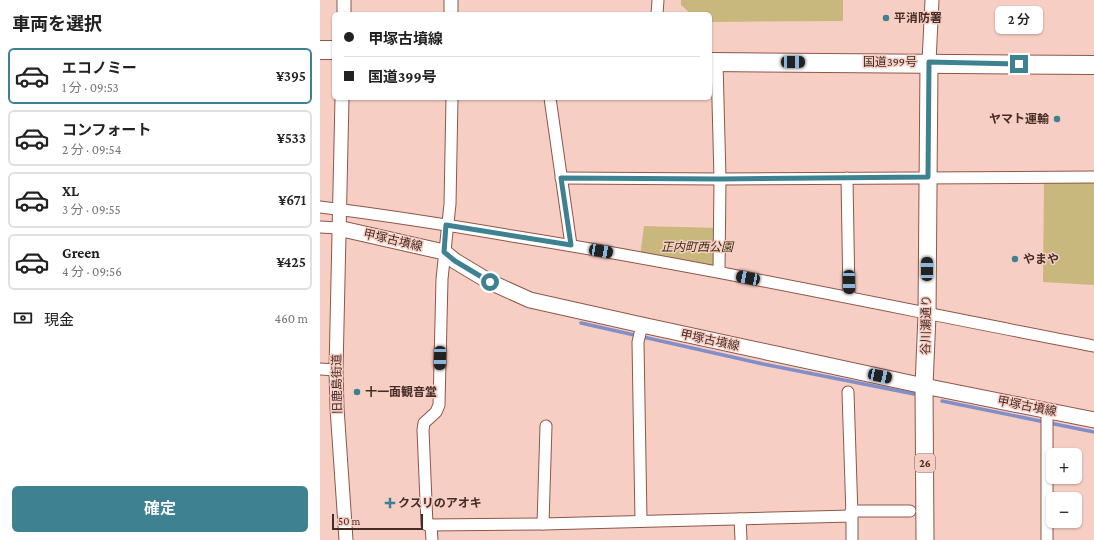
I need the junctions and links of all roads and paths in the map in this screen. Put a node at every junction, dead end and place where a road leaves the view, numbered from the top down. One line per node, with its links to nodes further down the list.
1 (344, 0): 5 (street)
2 (451, 0): 6 (street)
3 (658, 0): 7 (street)
4 (932, 0): 11 (street)
5 (344, 12)
6 (452, 12)
7 (657, 12)
8 (320, 50): 9 (highway)
9 (332, 50)
10 (714, 62): 11 (highway, 国道399号); 20 (street)
11 (929, 62): 12 (highway, 国道399号); 16 (main road, 谷川瀬通り / 26)
12 (1094, 65)
13 (342, 100): 22 (street)
14 (452, 100): 23 (street)
15 (550, 100): 18 (street)
16 (928, 177): 17 (street); 19 (street); 30 (main road, 谷川瀬通り / 26)
17 (1094, 177)
18 (561, 178): 20 (street); 26 (street)
19 (847, 178): 20 (street); 29 (street)
20 (720, 179): 28 (street)
21 (320, 208): 22 (street)
22 (340, 210): 23 (street); 25 (street, 旧鹿島街道)
23 (446, 225): 26 (street); 27 (street)
24 (320, 227): 25 (street)
25 (338, 228): 27 (main road, 甲塚古墳線); 34 (street, 旧鹿島街道)
26 (571, 245): 28 (street)
27 (444, 252): 31 (main road, 甲塚古墳線); 45 (street)
28 (719, 272): 29 (street)
29 (850, 297): 30 (street)
30 (927, 315): 32 (street); 35 (main road, 谷川瀬通り / 26)
31 (642, 326): 35 (main road, 甲塚古墳線); 43 (street)
32 (1094, 346)
33 (320, 369): 34 (street)
34 (336, 370): 46 (street, 旧鹿島街道)
35 (924, 386): 37 (main road, 甲塚古墳線); 50 (main road, 谷川瀬通り / 26)
36 (848, 392): 41 (street)
37 (1046, 419): 38 (main road, 甲塚古墳線); 51 (street)
38 (1094, 420)
39 (546, 426): 44 (street)
40 (910, 511): 41 (street)
41 (851, 514): 42 (street); 49 (street)
42 (740, 519): 43 (street); 48 (street)
43 (641, 521): 44 (street)
44 (543, 524): 45 (street)
45 (431, 525): 47 (street)
46 (346, 540)
47 (432, 540)
48 (741, 540)
49 (852, 540)
50 (925, 540)
51 (1047, 540)

